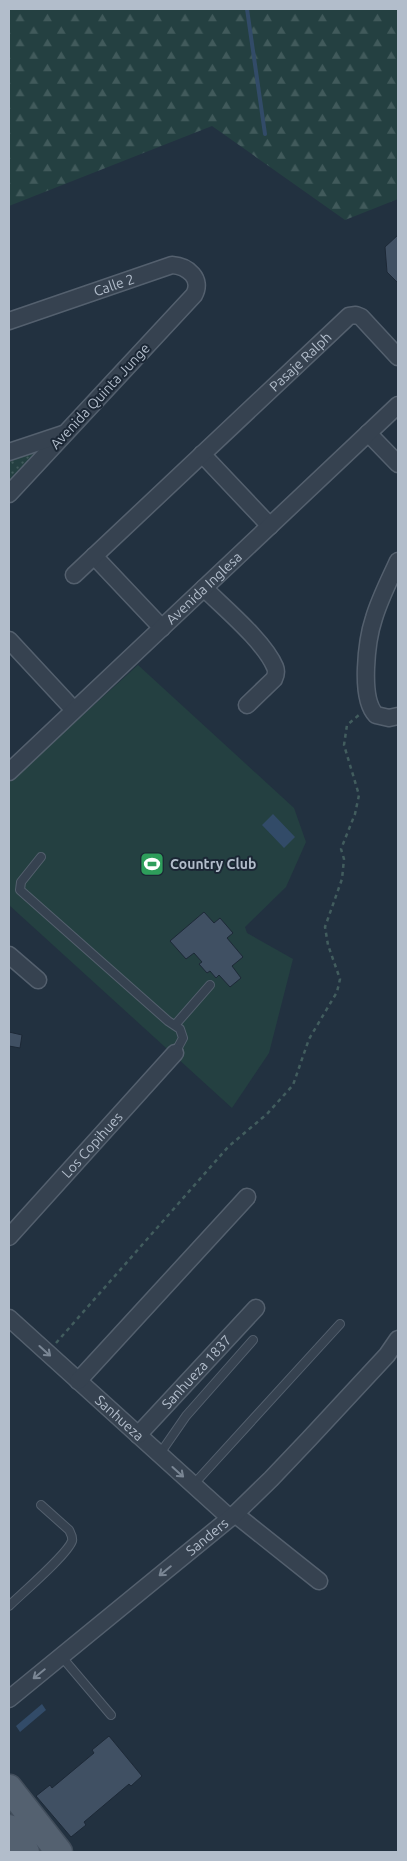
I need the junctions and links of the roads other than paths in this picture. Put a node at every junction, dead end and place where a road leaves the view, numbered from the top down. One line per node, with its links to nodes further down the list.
1 (191, 298): 2 (street, Calle 2); 5 (street, Avenida Quinta Junge)
2 (9, 321)
3 (398, 357): 8 (street, Pasaje Ralph)
4 (398, 404): 6 (street, Avenida Inglesa)
5 (66, 433): 7 (street); 10 (street, Avenida Quinta Junge)
6 (368, 433): 9 (street); 11 (street, Avenida Inglesa)
7 (9, 452)
8 (202, 454): 11 (street); 12 (street, Pasaje Ralph)
9 (398, 464)
10 (9, 494)
11 (270, 526): 15 (street, Avenida Inglesa)
12 (94, 556): 14 (street, Pasaje Ralph); 16 (street)
13 (398, 561): 20 (street)
14 (74, 575)
15 (204, 588): 16 (street, Avenida Inglesa); 18 (street)
16 (162, 628): 19 (street, Avenida Inglesa)
17 (11, 647): 19 (street)
18 (246, 705)
19 (74, 710): 21 (street, Avenida Inglesa)
20 (398, 716)
21 (9, 772)
22 (41, 858): 26 (lane)
23 (9, 955): 24 (street)
24 (38, 980)
25 (210, 985): 26 (lane)
26 (176, 1025): 27 (lane)
27 (175, 1053): 29 (street, Los Copihues)
28 (247, 1197): 35 (street)
29 (9, 1237)
30 (256, 1308): 36 (street, Sanhueza 1837)
31 (9, 1318): 35 (street, Sanhueza, one-way to 35)
32 (340, 1324): 38 (lane)
33 (398, 1339): 40 (street, Sanders)
34 (253, 1340): 37 (lane)
35 (78, 1380): 36 (street, Sanhueza)
36 (138, 1435): 37 (street, Sanhueza)
37 (160, 1455): 38 (street, Sanhueza, one-way to 38)
38 (193, 1486): 40 (street, Sanhueza)
39 (40, 1505): 42 (lane)
40 (232, 1516): 41 (street, Sanhueza); 43 (street, Sanders, one-way to 43)
41 (319, 1580)
42 (9, 1606)
43 (61, 1656): 44 (street, Sanders, one-way to 44); 45 (lane)
44 (9, 1699)
45 (111, 1716)
46 (9, 1788): 49 (main road)
47 (9, 1828): 48 (main road)
48 (26, 1852)
49 (59, 1852)

